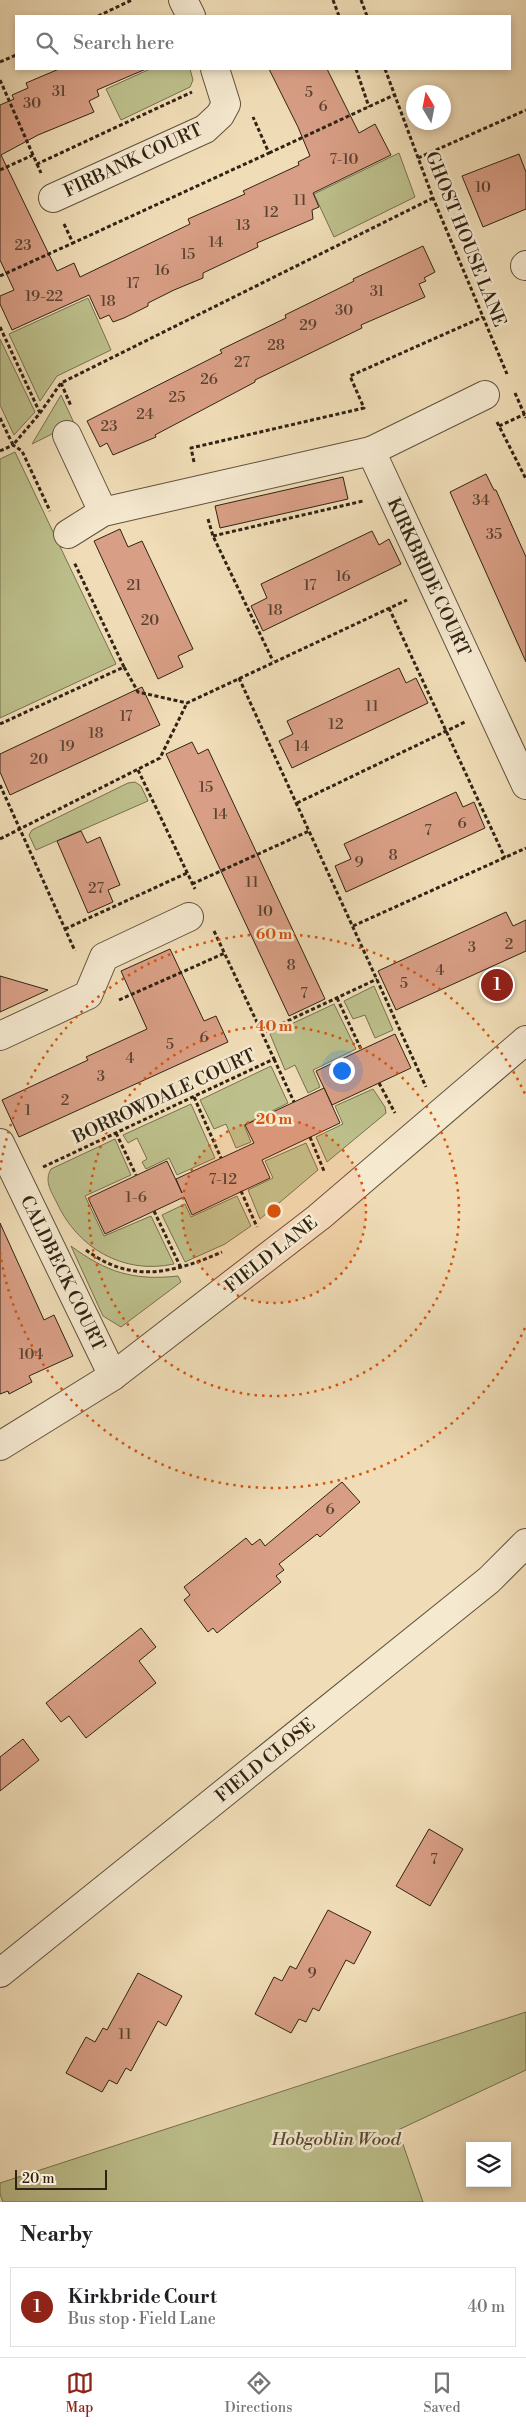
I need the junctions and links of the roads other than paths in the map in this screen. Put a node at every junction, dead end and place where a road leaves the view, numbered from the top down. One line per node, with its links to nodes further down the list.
1 (183, 0): 2 (street)
2 (190, 15)
3 (217, 74): 4 (street, FIRBANK COURT)
4 (53, 198)
5 (485, 395): 7 (street)
6 (67, 435): 8 (street)
7 (371, 450): 8 (street); 10 (street, KIRKBRIDE COURT)
8 (103, 512): 9 (street)
9 (65, 538)
10 (526, 785)
11 (189, 917): 12 (street)
12 (0, 1036)
13 (526, 1040): 15 (street, FIELD LANE)
14 (0, 1143): 15 (street, CALDBECK COURT)
15 (113, 1376): 16 (street, FIELD LANE)
16 (0, 1446)
17 (526, 1544): 18 (street, FIELD CLOSE)
18 (0, 1973)

